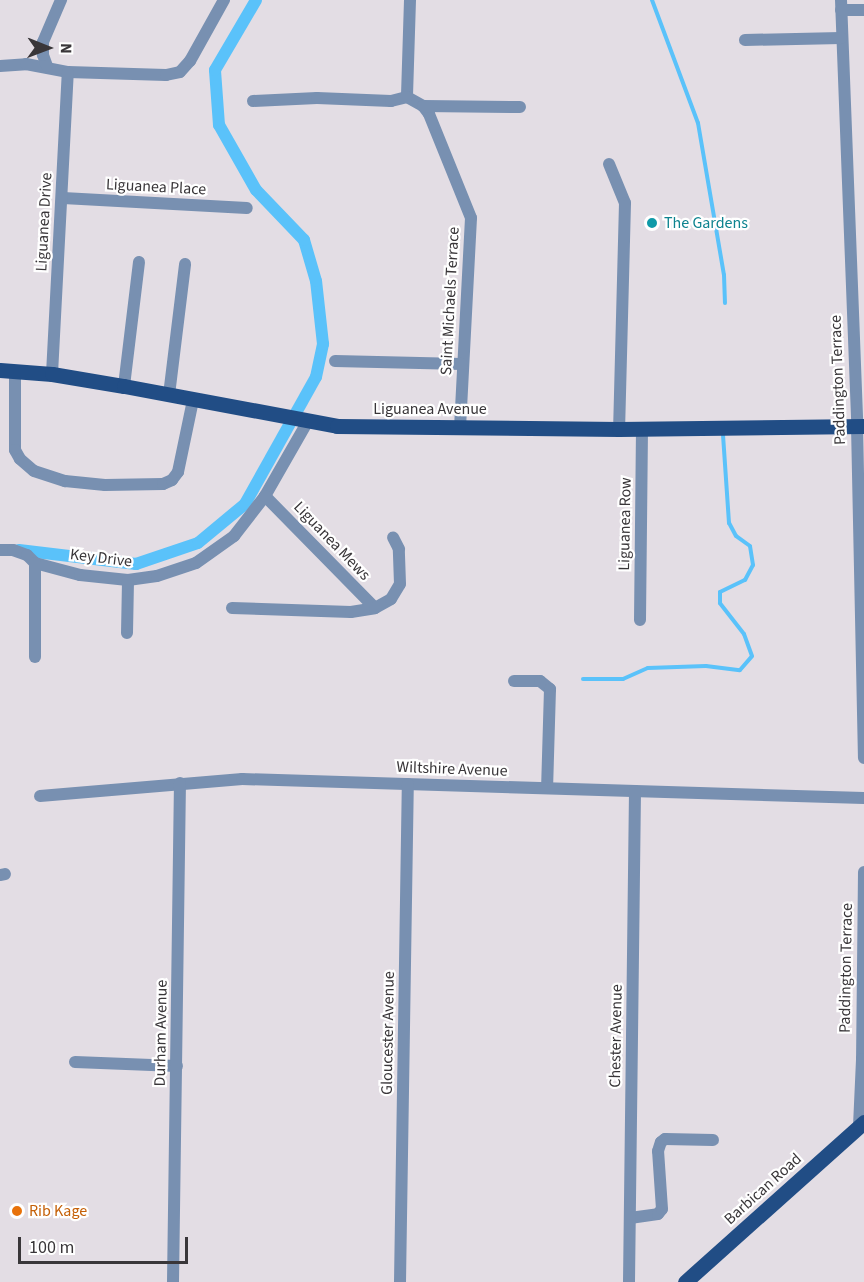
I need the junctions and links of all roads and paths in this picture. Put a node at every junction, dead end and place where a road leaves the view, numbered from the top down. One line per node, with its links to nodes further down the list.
1 (61, 0): 9 (street)
2 (224, 0): 10 (street)
3 (410, 0): 11 (street)
4 (841, 5): 5 (street); 6 (street, Paddington Terrace)
5 (864, 10)
6 (841, 38): 7 (street); 28 (street, Paddington Terrace)
7 (745, 40)
8 (0, 66): 9 (street)
9 (47, 66): 10 (street)
10 (68, 72): 16 (street, Liguanea Drive)
11 (407, 98): 12 (street); 14 (street)
12 (253, 101)
13 (520, 107): 14 (street)
14 (426, 110): 21 (street, Saint Michaels Terrace)
15 (609, 164): 31 (street)
16 (63, 198): 17 (street, Liguanea Place); 23 (street, Liguanea Drive)
17 (247, 208)
18 (139, 262): 24 (street)
19 (185, 264): 25 (street)
20 (335, 361): 21 (street)
21 (462, 364): 29 (street, Saint Michaels Terrace)
22 (7, 371): 23 (main road, Liguanea Avenue); 26 (street)
23 (52, 374): 24 (main road, Liguanea Avenue)
24 (124, 386): 25 (main road, Liguanea Avenue)
25 (169, 395): 26 (main road, Liguanea Avenue)
26 (193, 400): 27 (main road, Liguanea Avenue)
27 (306, 421): 29 (main road, Liguanea Avenue); 32 (street, Key Drive)
28 (860, 426): 30 (main road, Liguanea Avenue); 43 (street, Paddington Terrace)
29 (460, 427): 31 (main road, Liguanea Avenue)
30 (642, 428): 31 (main road, Liguanea Avenue); 39 (street, Liguanea Row)
31 (619, 429)
32 (265, 496): 36 (street, Key Drive); 38 (street, Liguanea Mews)
33 (393, 537): 38 (street)
34 (0, 550): 35 (street, Key Drive)
35 (35, 563): 36 (street, Key Drive); 41 (street)
36 (128, 580): 40 (street)
37 (232, 608): 38 (street)
38 (375, 608)
39 (640, 620)
40 (127, 633)
41 (35, 657)
42 (514, 681): 46 (street)
43 (864, 758)
44 (180, 783): 45 (street, Wiltshire Avenue); 48 (street, Wiltshire Avenue); 53 (street, Durham Avenue)
45 (408, 784): 46 (street, Wiltshire Avenue); 58 (street, Gloucester Avenue)
46 (547, 788): 47 (street, Wiltshire Avenue)
47 (635, 791): 49 (street, Wiltshire Avenue); 56 (street, Chester Avenue)
48 (40, 796)
49 (864, 798)
50 (864, 872): 51 (street, Paddington Terrace)
51 (863, 1061): 54 (street, Paddington Terrace)
52 (75, 1062): 53 (street)
53 (177, 1066): 57 (street, Durham Avenue)
54 (862, 1124): 60 (main road, Barbican Road)
55 (713, 1140): 56 (street)
56 (630, 1218): 59 (street, Chester Avenue)
57 (173, 1282)
58 (400, 1282)
59 (629, 1282)
60 (685, 1282)

